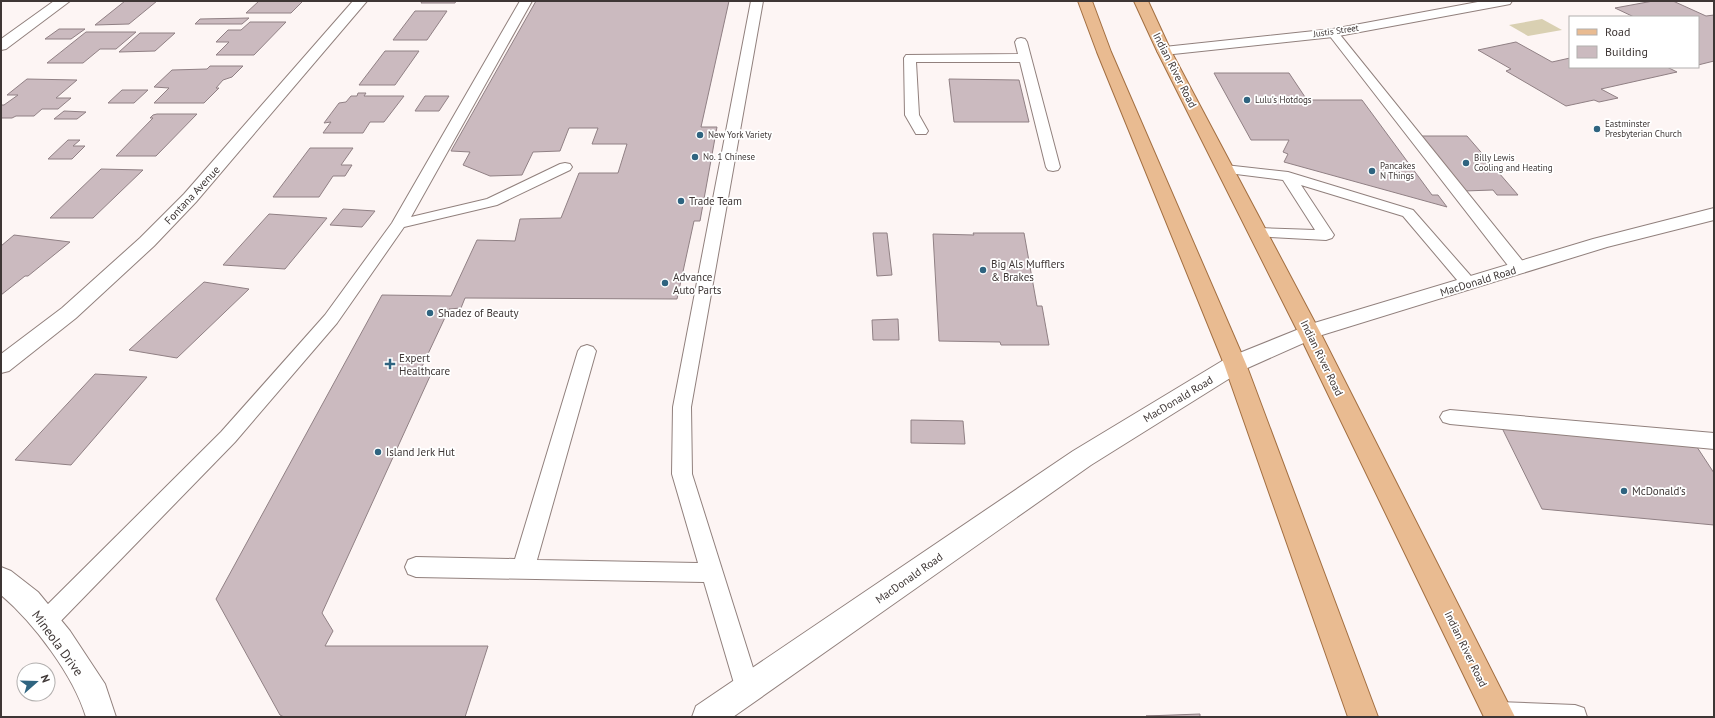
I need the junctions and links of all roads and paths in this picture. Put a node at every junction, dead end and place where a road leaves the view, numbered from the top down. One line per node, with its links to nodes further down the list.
1 (63, 1): 10 (street)
2 (360, 1): 26 (street, Fontana Avenue)
3 (526, 1): 19 (lane)
4 (757, 1): 31 (lane)
5 (1085, 1): 25 (main road)
6 (1141, 1): 11 (main road, Indian River Road)
7 (1505, 1): 8 (street, Justis Street)
8 (1333, 33): 11 (street, Justis Street); 21 (lane)
9 (1021, 42): 12 (lane)
10 (1, 46)
11 (1164, 50): 16 (main road, Indian River Road)
12 (1025, 58): 13 (lane); 15 (lane)
13 (921, 131)
14 (565, 167): 19 (lane)
15 (1053, 167)
16 (1225, 168): 17 (lane); 20 (main road, Indian River Road)
17 (1288, 176): 20 (lane); 22 (lane)
18 (1714, 214): 21 (street, MacDonald Road)
19 (399, 224): 33 (lane)
20 (1258, 233): 23 (main road, Indian River Road)
21 (1519, 268): 22 (street, MacDonald Road)
22 (1469, 283): 23 (street, MacDonald Road)
23 (1309, 332): 25 (street, MacDonald Road); 35 (main road, Indian River Road)
24 (587, 351): 30 (lane)
25 (1235, 364): 34 (street, MacDonald Road); 38 (main road)
26 (1, 365)
27 (1450, 417): 28 (lane)
28 (1714, 441)
29 (416, 567): 30 (lane)
30 (523, 569): 31 (lane)
31 (712, 573): 34 (lane)
32 (1, 578): 33 (street, Mineola Drive)
33 (45, 622): 36 (street, Mineola Drive)
34 (748, 690): 37 (street, MacDonald Road)
35 (1499, 716): 39 (lane)
36 (101, 717)
37 (707, 717)
38 (1363, 717)
39 (1575, 717)

